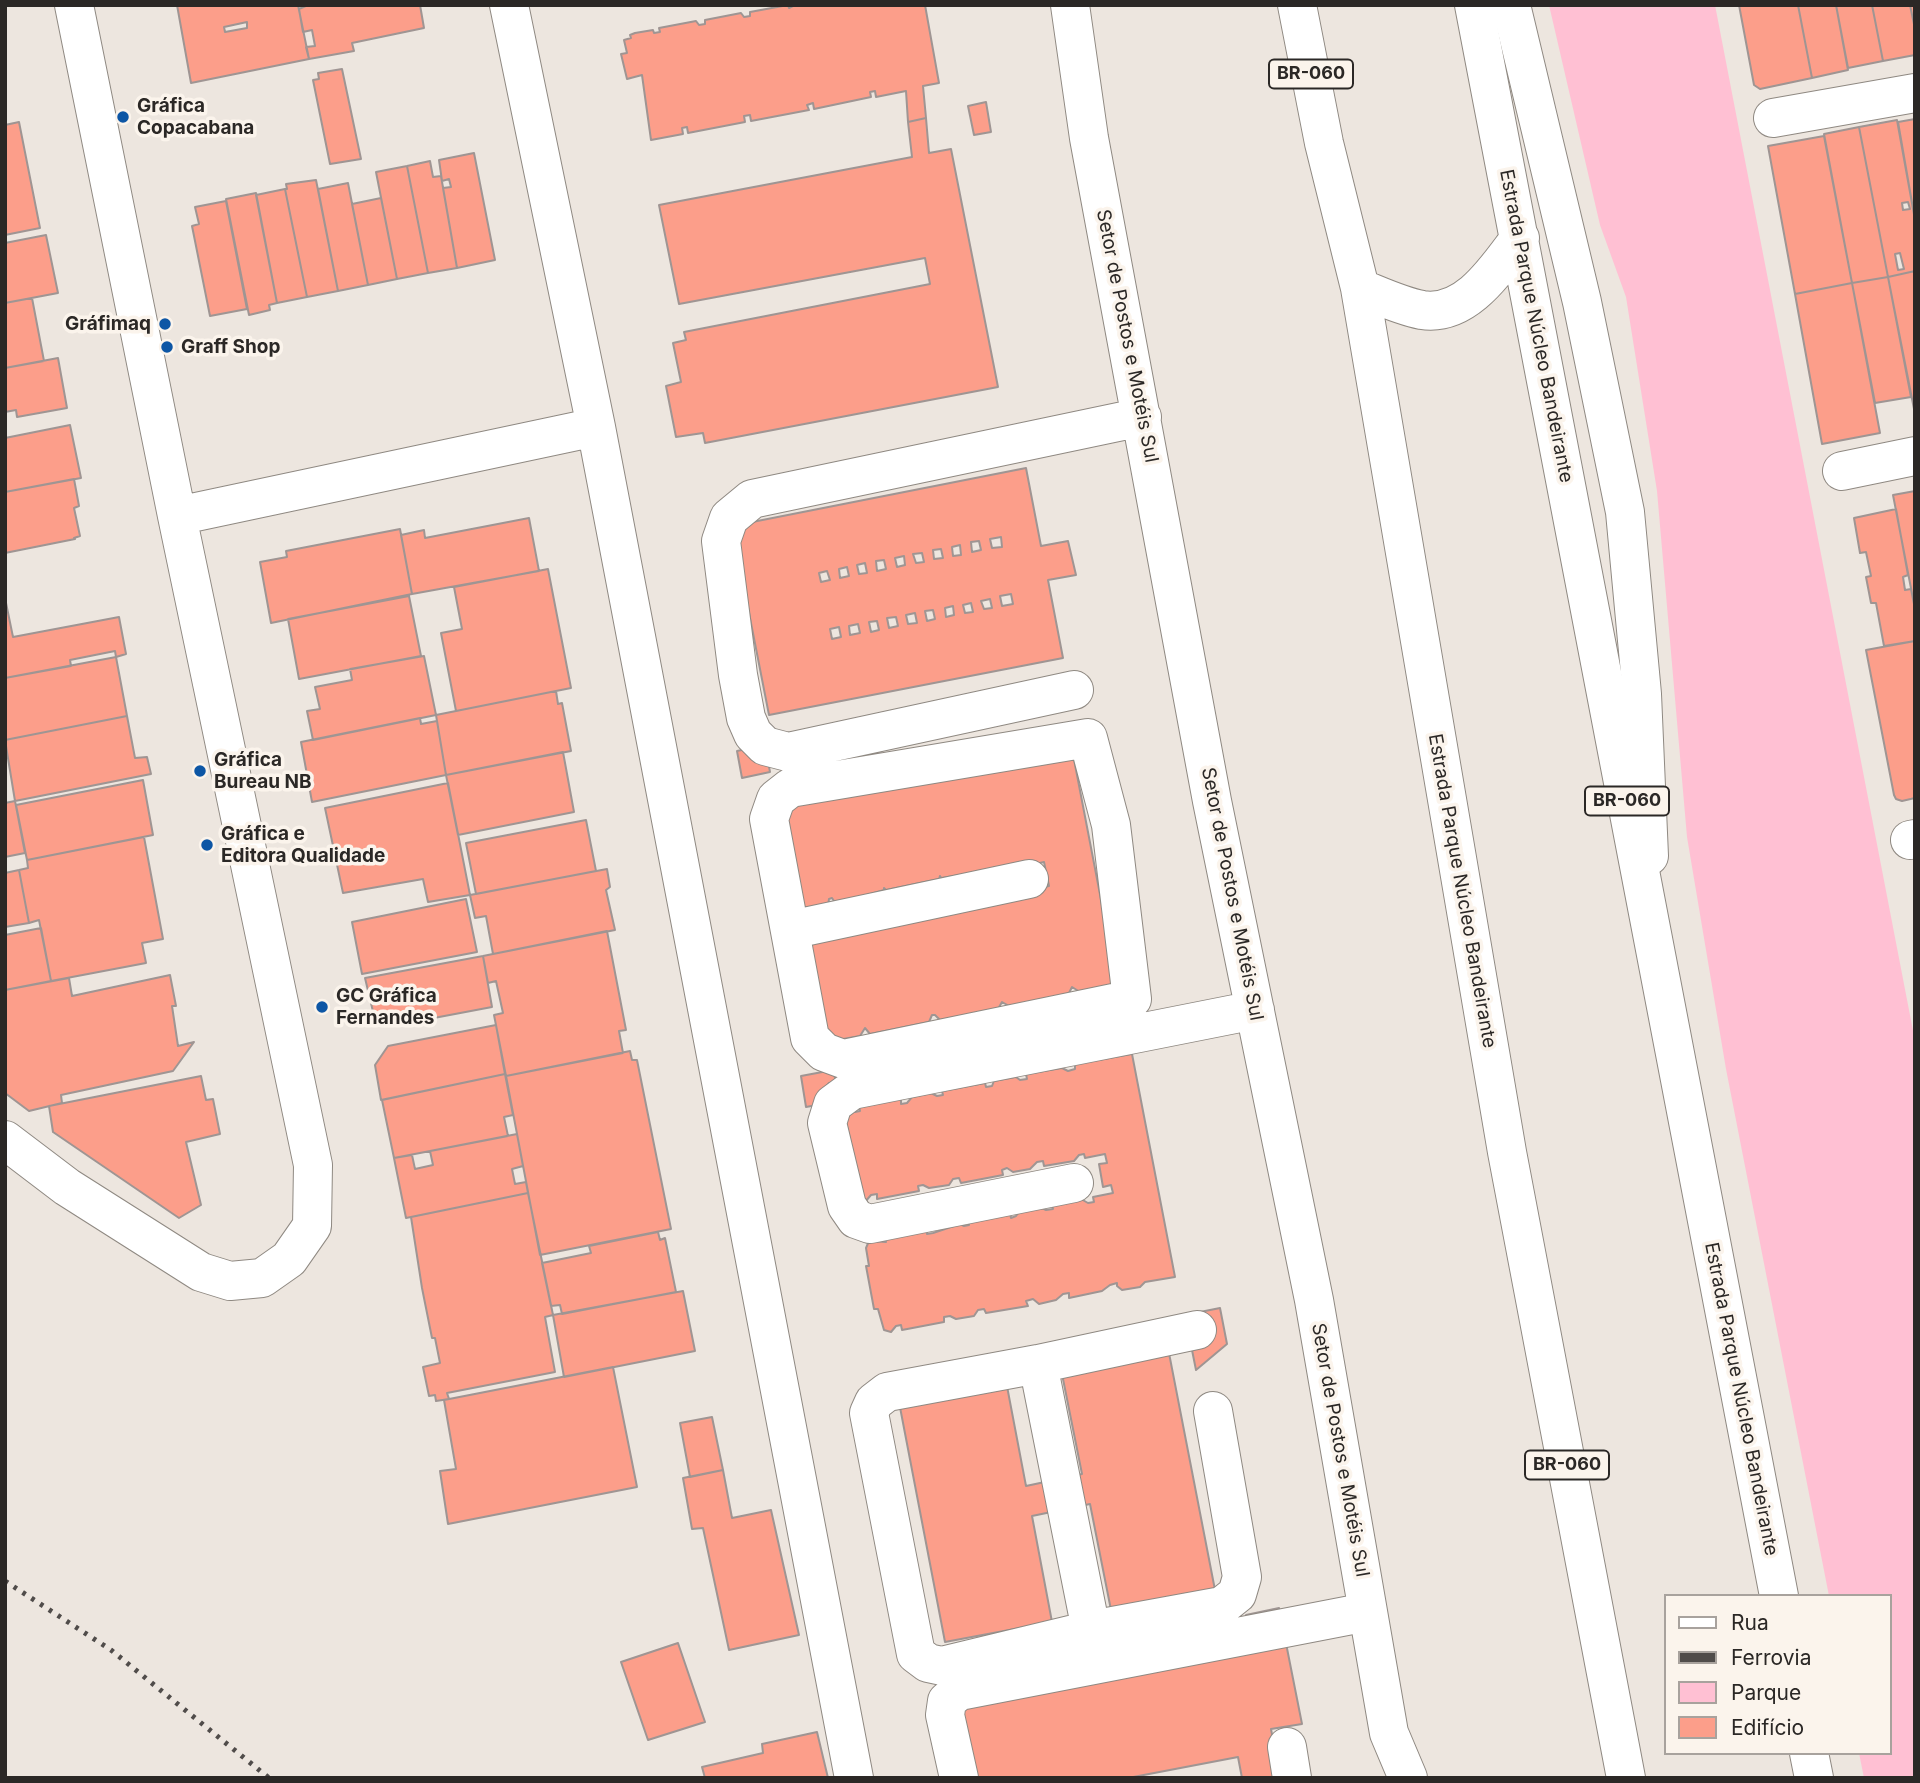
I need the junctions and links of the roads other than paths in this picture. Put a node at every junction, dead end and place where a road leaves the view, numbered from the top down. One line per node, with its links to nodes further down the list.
1 (74, 5): 15 (main road)
2 (509, 5): 12 (main road)
3 (1070, 5): 11 (main road, Setor de Postos e Motéis Sul)
4 (1297, 5): 10 (main road, Estrada Parque Núcleo Bandeirante / BR-060)
5 (1474, 5): 9 (main road, Estrada Parque Núcleo Bandeirante / BR-060)
6 (1511, 5): 19 (main road)
7 (1915, 93): 8 (main road)
8 (1773, 118)
9 (1520, 238): 10 (main road); 19 (main road, Estrada Parque Núcleo Bandeirante / BR-060)
10 (1360, 288): 33 (main road, Estrada Parque Núcleo Bandeirante / BR-060)
11 (1142, 416): 16 (main road); 20 (main road, Setor de Postos e Motéis Sul)
12 (596, 427): 15 (main road); 30 (main road)
13 (1915, 456): 14 (main road)
14 (1842, 471)
15 (177, 516): 21 (main road)
16 (1074, 690)
17 (1029, 879): 18 (main road)
18 (790, 930): 18 (main road)
19 (1653, 939): 26 (main road, Estrada Parque Núcleo Bandeirante / BR-060)
20 (1255, 1010): 22 (main road); 27 (main road, Setor de Postos e Motéis Sul)
21 (5, 1140)
22 (1074, 1183)
23 (1197, 1330): 24 (main road)
24 (1038, 1364): 28 (main road); 28 (main road)
25 (1213, 1411): 28 (main road)
26 (1779, 1594)
27 (1367, 1612): 31 (main road); 32 (main road, Setor de Postos e Motéis Sul)
28 (1091, 1630)
29 (1810, 1755): 34 (main road)
30 (854, 1778)
31 (959, 1778)
32 (1408, 1778)
33 (1626, 1778)
34 (1814, 1778)

